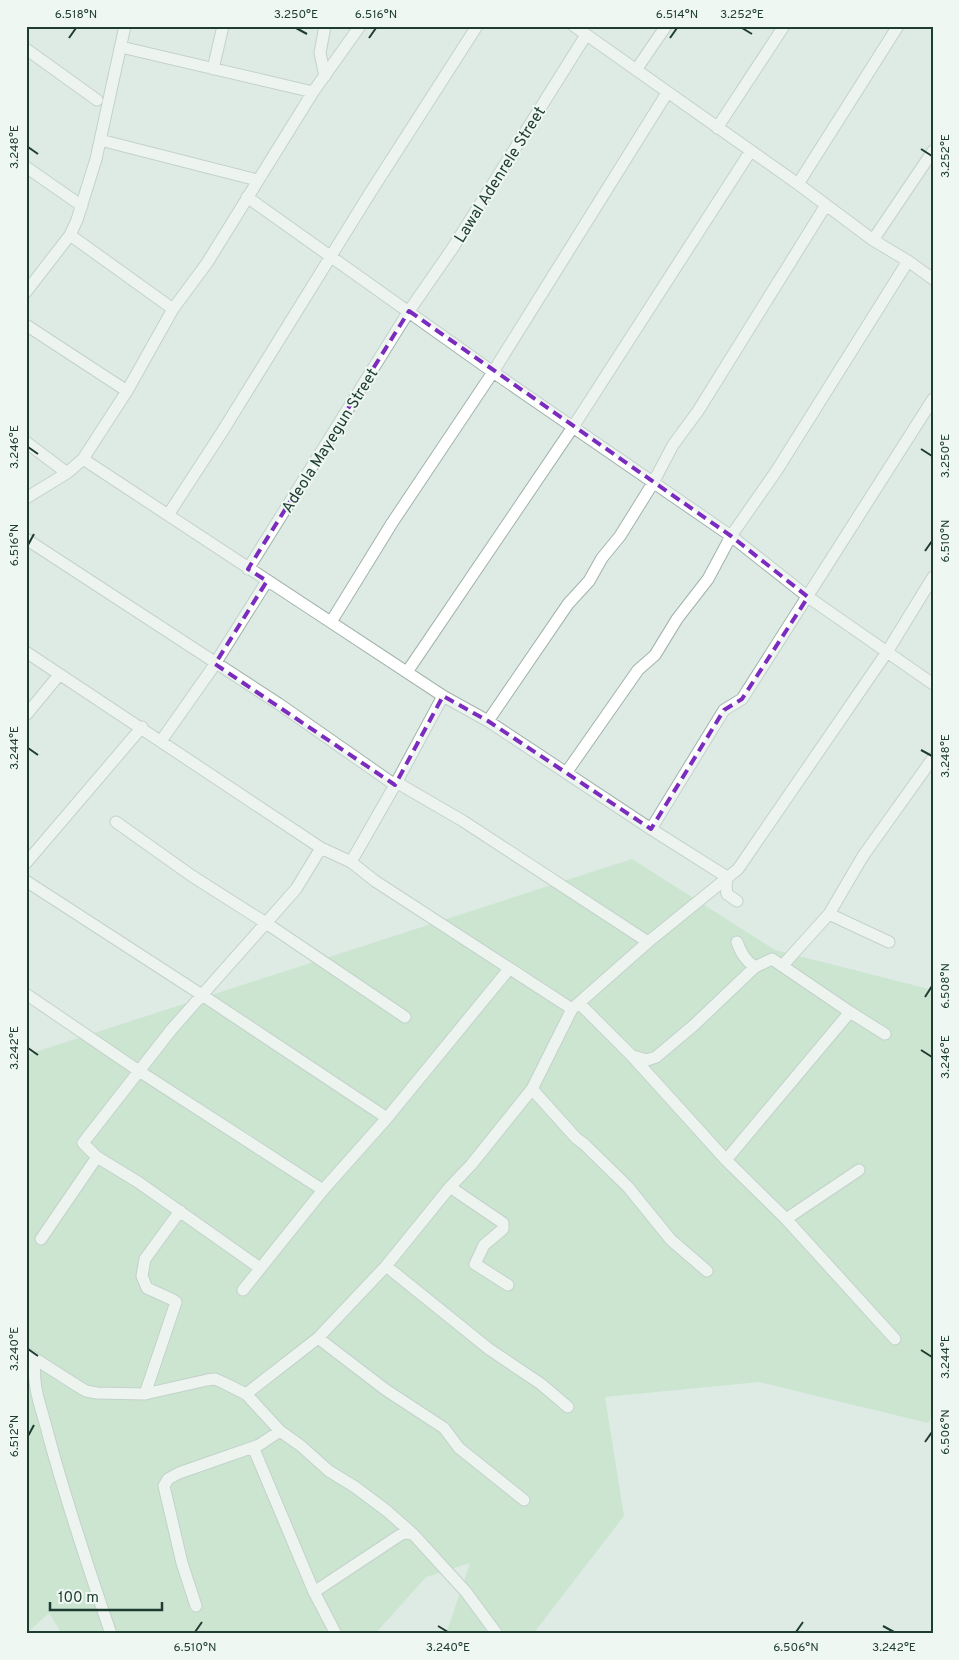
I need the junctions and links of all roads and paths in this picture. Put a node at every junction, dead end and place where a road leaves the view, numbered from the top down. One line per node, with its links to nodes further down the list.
1 (125, 26): 11 (street)
2 (223, 26): 13 (street)
3 (325, 26): 15 (street)
4 (360, 26): 15 (street)
5 (477, 26): 31 (street)
6 (574, 26): 10 (street)
7 (666, 26): 14 (street)
8 (784, 26): 19 (street)
9 (898, 26): 25 (street)
10 (586, 35): 14 (street); 36 (street, Lawal Adenrele Street)
11 (121, 47): 13 (street); 20 (street)
12 (26, 49): 18 (street)
13 (213, 68): 16 (street)
14 (636, 70): 17 (street)
15 (325, 76): 16 (street)
16 (313, 92): 24 (street)
17 (667, 93): 19 (street); 38 (street)
18 (97, 100)
19 (717, 128): 22 (street)
20 (100, 140): 24 (street); 28 (street)
21 (933, 151): 30 (street)
22 (750, 152): 25 (street); 41 (street)
23 (26, 167): 28 (street)
24 (258, 180): 26 (street)
25 (798, 184): 27 (street)
26 (247, 197): 31 (street); 35 (street)
27 (826, 205): 30 (street); 45 (street)
28 (82, 206): 29 (street)
29 (70, 235): 34 (street); 35 (street)
30 (873, 240): 32 (street)
31 (331, 256): 36 (street); 47 (street)
32 (908, 261): 33 (street); 48 (street)
33 (933, 279)
34 (26, 292)
35 (172, 309): 39 (street)
36 (409, 311): 38 (street); 50 (street, Adeola Mayegun Street)
37 (26, 325): 39 (street)
38 (493, 372): 41 (street); 54 (street)
39 (127, 392): 43 (street)
40 (933, 399): 53 (street)
41 (573, 427): 45 (street); 58 (street)
42 (26, 442): 44 (street)
43 (83, 459): 44 (street); 47 (street)
44 (67, 473): 46 (street)
45 (653, 483): 48 (street); 63 (street)
46 (26, 498)
47 (168, 515): 50 (street)
48 (730, 536): 53 (street); 67 (street)
49 (26, 540): 57 (street)
50 (248, 569): 52 (street)
51 (933, 577): 56 (street)
52 (267, 581): 54 (street); 57 (street)
53 (808, 597): 56 (street); 70 (street)
54 (331, 622): 58 (street)
55 (26, 652): 59 (street)
56 (887, 652): 60 (street); 74 (street)
57 (215, 664): 65 (street); 68 (street)
58 (407, 672): 61 (street)
59 (59, 675): 62 (street); 64 (street)
60 (933, 684)
61 (443, 696): 63 (street); 68 (street)
62 (26, 715)
63 (488, 721): 67 (street)
64 (142, 727): 65 (street); 73 (street)
65 (161, 741): 71 (street)
66 (933, 758): 77 (street)
67 (566, 773): 70 (street)
68 (396, 785): 72 (street); 79 (street)
69 (116, 822): 78 (street)
70 (651, 829): 74 (street)
71 (321, 848): 72 (street); 78 (street)
72 (351, 862): 84 (street)
73 (26, 863)
74 (727, 877): 76 (street); 79 (street)
75 (26, 881): 86 (street)
76 (737, 901)
77 (829, 914): 81 (street); 82 (street)
78 (266, 923): 86 (street); 89 (street)
79 (648, 942): 87 (street)
80 (737, 942): 83 (street)
81 (889, 942)
82 (783, 965): 83 (street); 88 (street)
83 (755, 967): 91 (street)
84 (509, 969): 87 (street); 94 (street)
85 (26, 994): 92 (street)
86 (202, 995): 92 (street); 94 (street)
87 (576, 1006): 91 (street); 93 (street)
88 (850, 1012): 90 (street); 96 (street)
89 (405, 1017)
90 (885, 1034)
91 (631, 1055): 96 (street)
92 (139, 1071): 95 (street); 99 (street)
93 (532, 1089): 98 (street); 105 (street)
94 (386, 1118): 99 (street)
95 (97, 1156): 100 (street); 102 (street)
96 (726, 1160): 101 (street)
97 (859, 1170): 101 (street)
98 (450, 1187): 103 (street); 106 (street)
99 (323, 1190): 104 (street)
100 (180, 1211): 104 (street); 111 (street)
101 (786, 1219): 109 (street)
102 (41, 1239)
103 (386, 1266): 108 (street); 113 (street)
104 (260, 1268): 107 (street)
105 (707, 1271)
106 (508, 1284)
107 (243, 1290)
108 (318, 1338): 112 (street); 116 (street)
109 (895, 1339)
110 (29, 1356): 111 (street); 120 (street)
111 (144, 1394): 112 (street)
112 (246, 1394): 114 (street)
113 (568, 1407)
114 (280, 1431): 115 (street); 117 (street)
115 (253, 1447): 118 (street); 119 (street)
116 (524, 1500)
117 (412, 1534): 118 (street); 122 (street)
118 (314, 1592): 121 (street)
119 (196, 1606)
120 (111, 1634)
121 (336, 1634)
122 (497, 1634)

